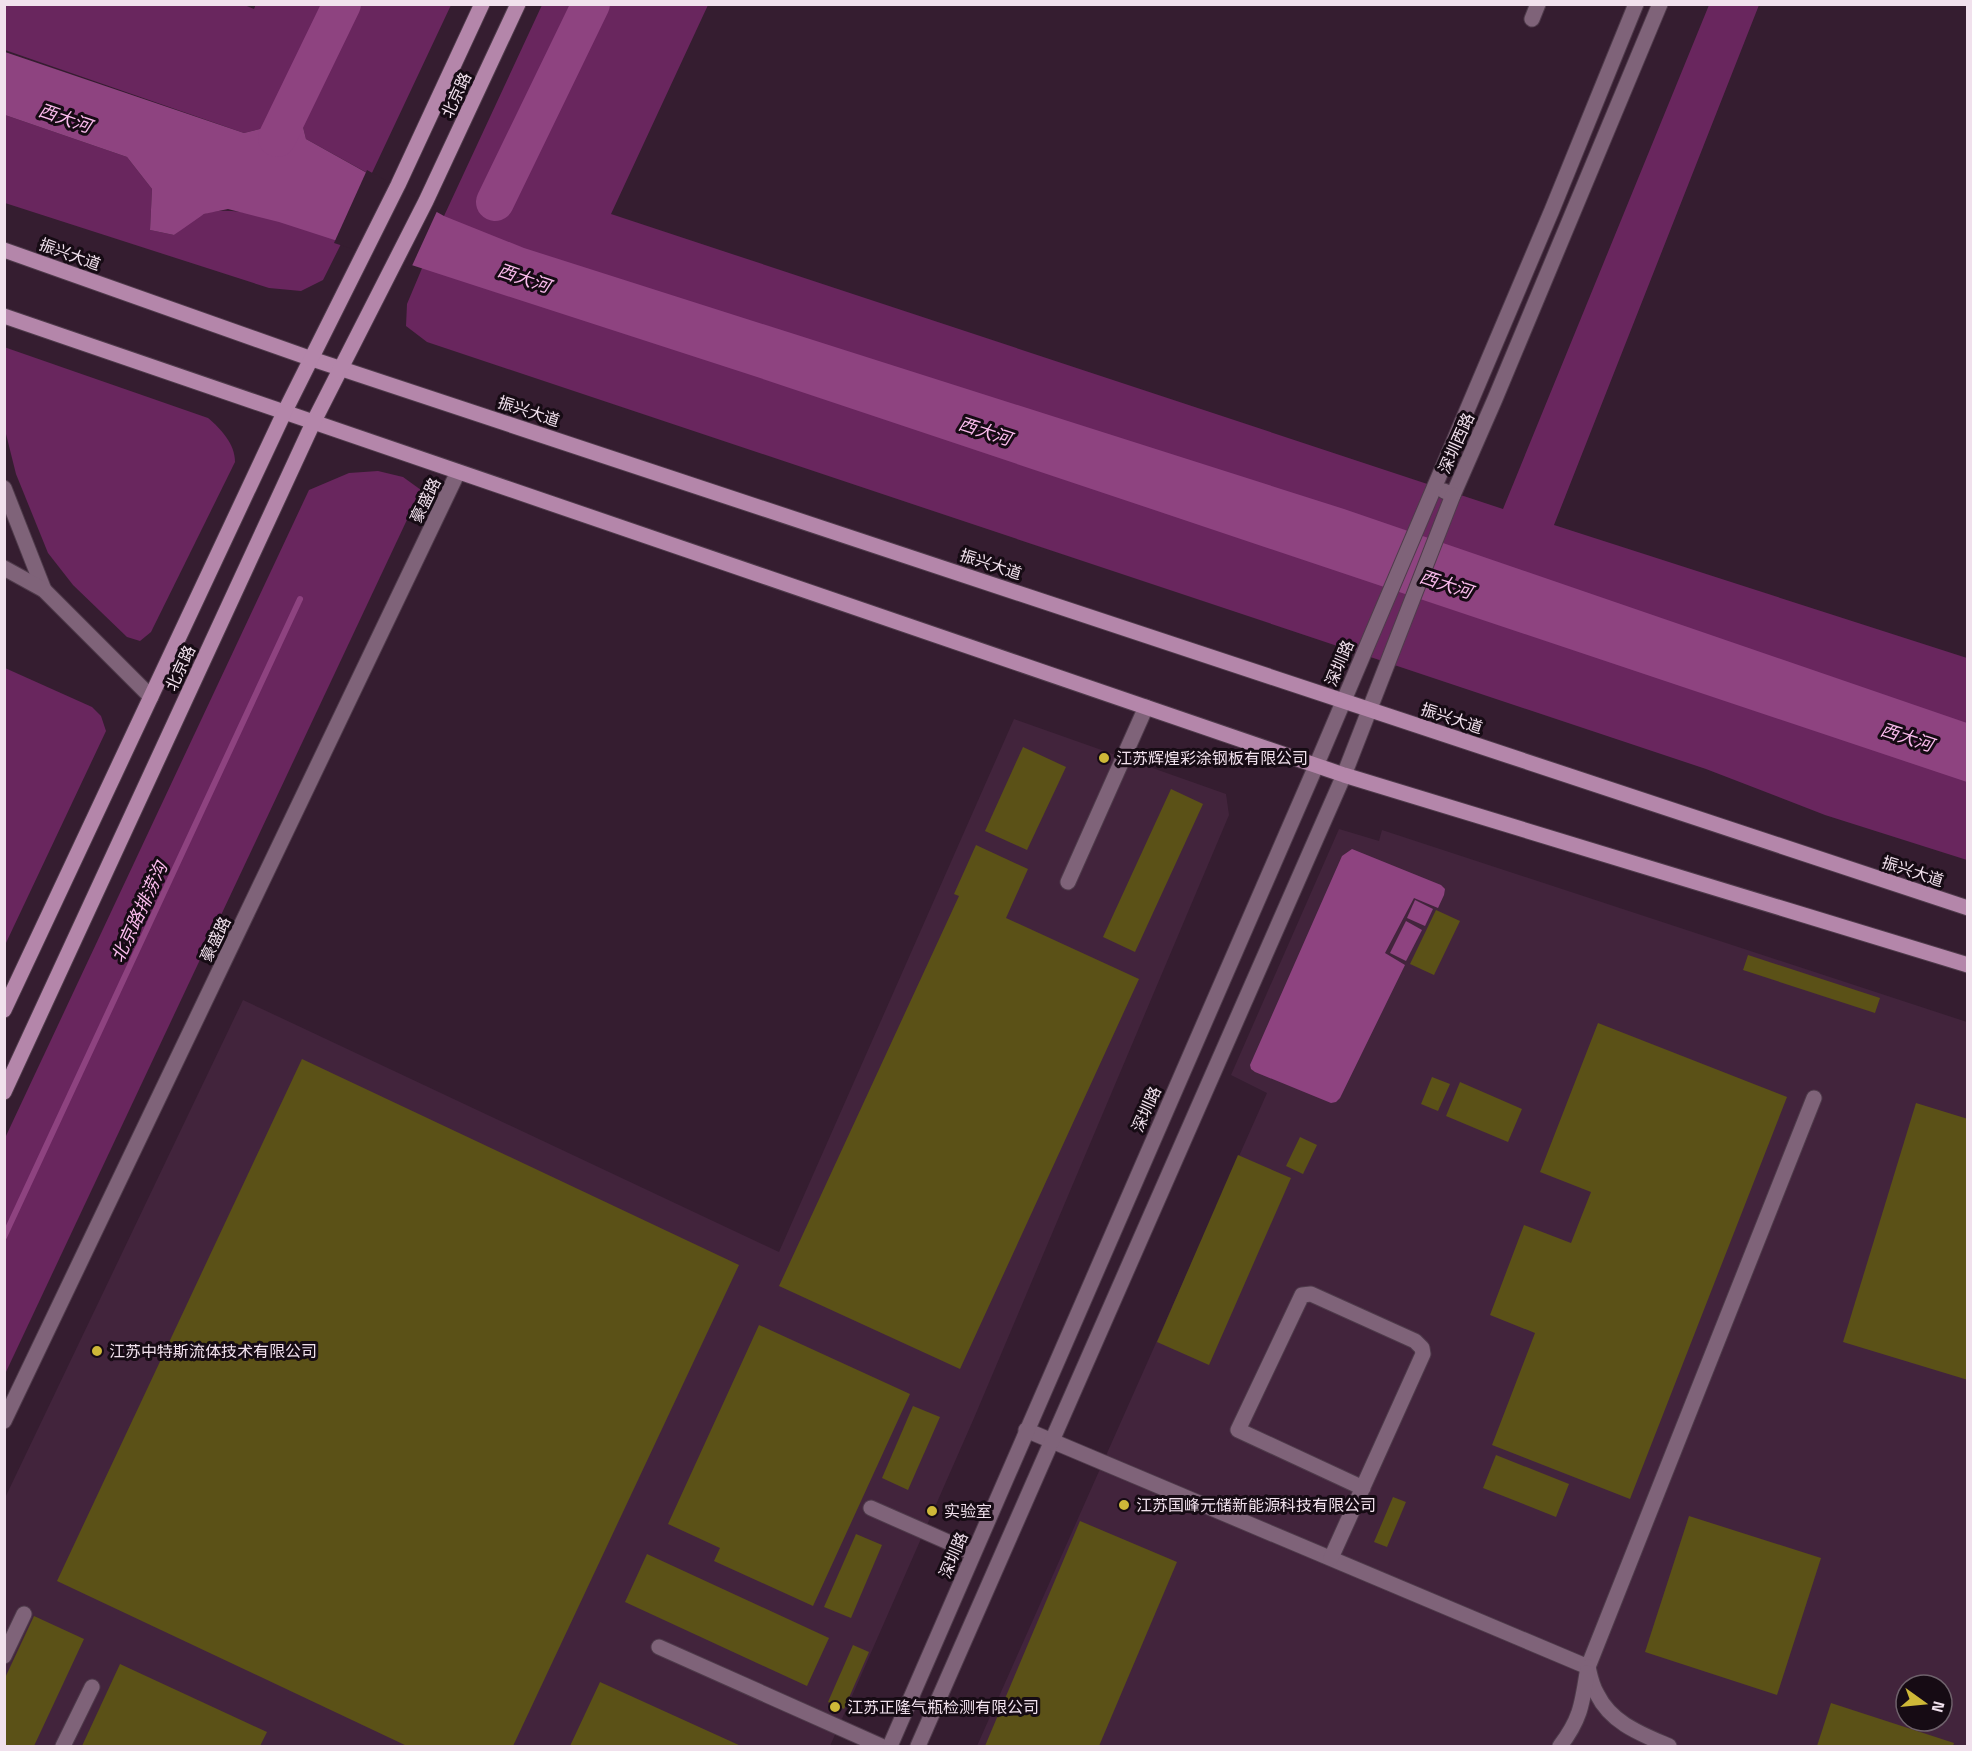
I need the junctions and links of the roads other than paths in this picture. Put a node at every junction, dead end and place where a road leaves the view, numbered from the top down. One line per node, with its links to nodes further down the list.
1 (482, 4): 7 (main road, 北京路)
2 (518, 4): 8 (main road, 北京路)
3 (1636, 4): 13 (street, 深圳西路)
4 (1660, 4): 14 (street, 深圳西路)
5 (4, 250): 7 (main road, 振兴大道)
6 (4, 316): 9 (main road)
7 (312, 358): 8 (main road, 振兴大道); 9 (main road, 北京路)
8 (340, 368): 10 (main road, 北京路); 18 (main road, 振兴大道)
9 (284, 413): 10 (main road); 17 (main road, 北京路)
10 (313, 423): 11 (main road); 27 (main road, 北京路)
11 (458, 472): 19 (main road); 29 (street, 豪盛路)
12 (4, 488): 16 (street)
13 (1431, 491): 14 (street, 深圳西路); 18 (street, 深圳路)
14 (1452, 499): 20 (street)
15 (4, 568): 16 (street)
16 (44, 590): 17 (street)
17 (151, 697): 26 (main road, 北京路)
18 (1343, 699): 20 (main road, 振兴大道); 21 (street, 深圳路)
19 (1146, 707): 21 (main road); 23 (street)
20 (1370, 710): 22 (street); 24 (main road, 振兴大道)
21 (1316, 766): 22 (main road); 30 (street, 深圳路)
22 (1344, 775): 25 (main road); 31 (street)
23 (1068, 882)
24 (1968, 908)
25 (1968, 965)
26 (4, 1010)
27 (4, 1092)
28 (1814, 1098): 39 (street)
29 (4, 1421)
30 (1026, 1430): 31 (street); 34 (street, 深圳路)
31 (1052, 1441): 35 (street); 44 (street)
32 (1363, 1488): 32 (street); 35 (street)
33 (871, 1508): 34 (street)
34 (973, 1553): 43 (street, 深圳路)
35 (1331, 1558): 39 (street)
36 (24, 1614): 38 (street)
37 (659, 1647): 42 (street)
38 (4, 1656)
39 (1588, 1667): 45 (street); 46 (street)
40 (92, 1688): 41 (street)
41 (63, 1746)
42 (881, 1746)
43 (890, 1746)
44 (918, 1746)
45 (1560, 1746)
46 (1669, 1746)

